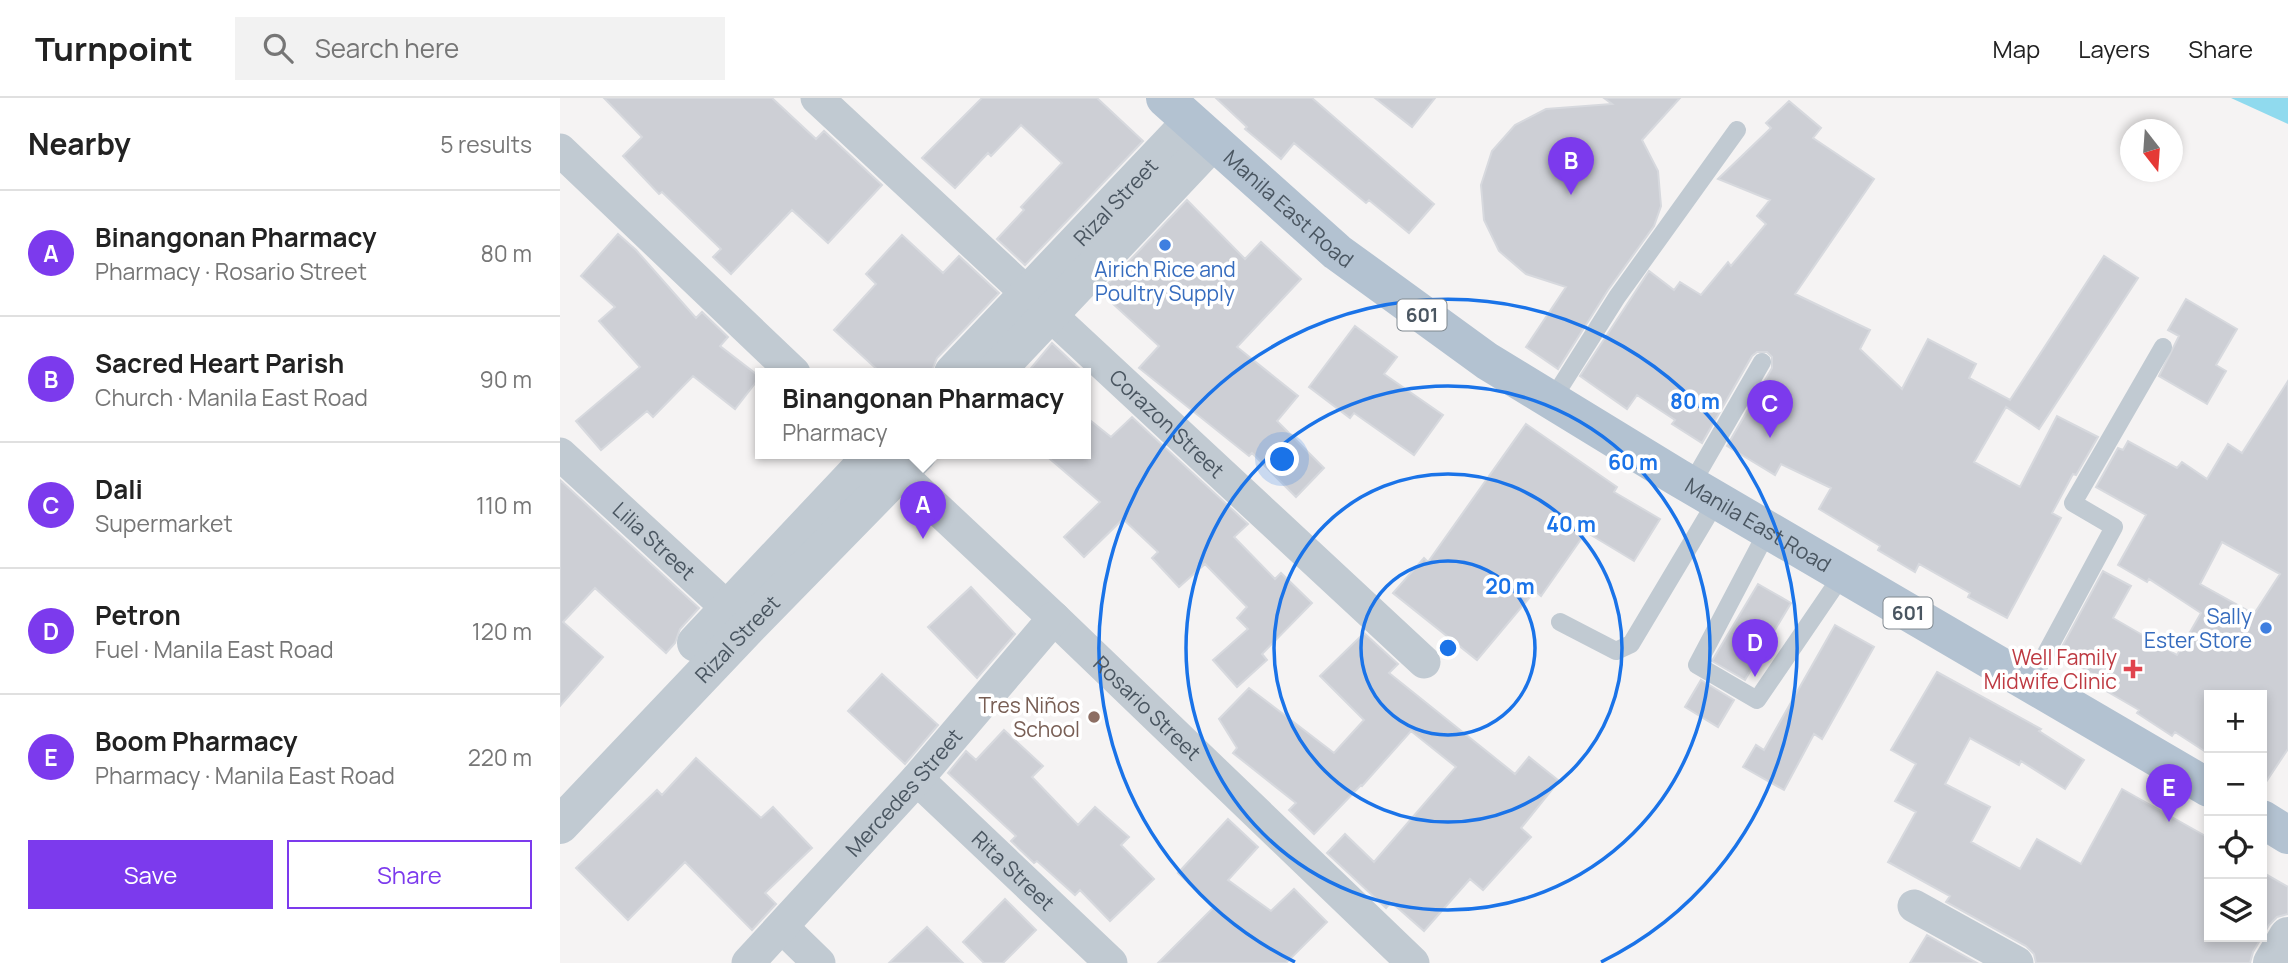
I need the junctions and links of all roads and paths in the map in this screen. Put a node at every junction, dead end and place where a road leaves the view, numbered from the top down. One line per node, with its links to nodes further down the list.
1 (817, 98): 5 (street, Corazon Street)
2 (1190, 120): 5 (street, Rizal Street); 11 (main road, Manila East Road / 601)
3 (1737, 130): 11 (lane)
4 (560, 150): 8 (street)
5 (1039, 305): 9 (street, Rizal Street); 10 (street, Rizal Street); 21 (street, Corazon Street)
6 (2163, 347): 22 (lane)
7 (1762, 362): 15 (lane)
8 (789, 368)
9 (959, 368)
10 (997, 368)
11 (1552, 400): 15 (main road, Manila East Road / 601)
12 (561, 457): 18 (street, Lilia Street)
13 (892, 459): 18 (street, Rizal Street)
14 (894, 459): 19 (street, Rosario Street)
15 (1704, 492): 16 (main road, Manila East Road / 601); 20 (lane)
16 (1768, 530): 17 (main road, Manila East Road / 601); 17 (lane)
17 (1843, 574): 22 (main road, Manila East Road / 601)
18 (738, 618): 23 (street, Rizal Street)
19 (1054, 618): 24 (street, Mercedes Street); 36 (street, Rosario Street)
20 (1560, 622)
21 (1424, 662)
22 (2029, 683): 25 (main road, Manila East Road / 601)
23 (609, 754): 26 (street, Rizal Street); 28 (street, Rizal Street)
24 (917, 779): 31 (street, Mercedes Street); 35 (street, Rita Street)
25 (2204, 785)
26 (560, 786)
27 (2267, 822): 29 (main road)
28 (560, 825)
29 (2288, 835)
30 (1914, 906): 37 (street)
31 (782, 927): 33 (street, Mercedes Street); 34 (street)
32 (2288, 936): 38 (street)
33 (748, 963)
34 (819, 963)
35 (1111, 963)
36 (1413, 963)
37 (2017, 963)
38 (2272, 963)

